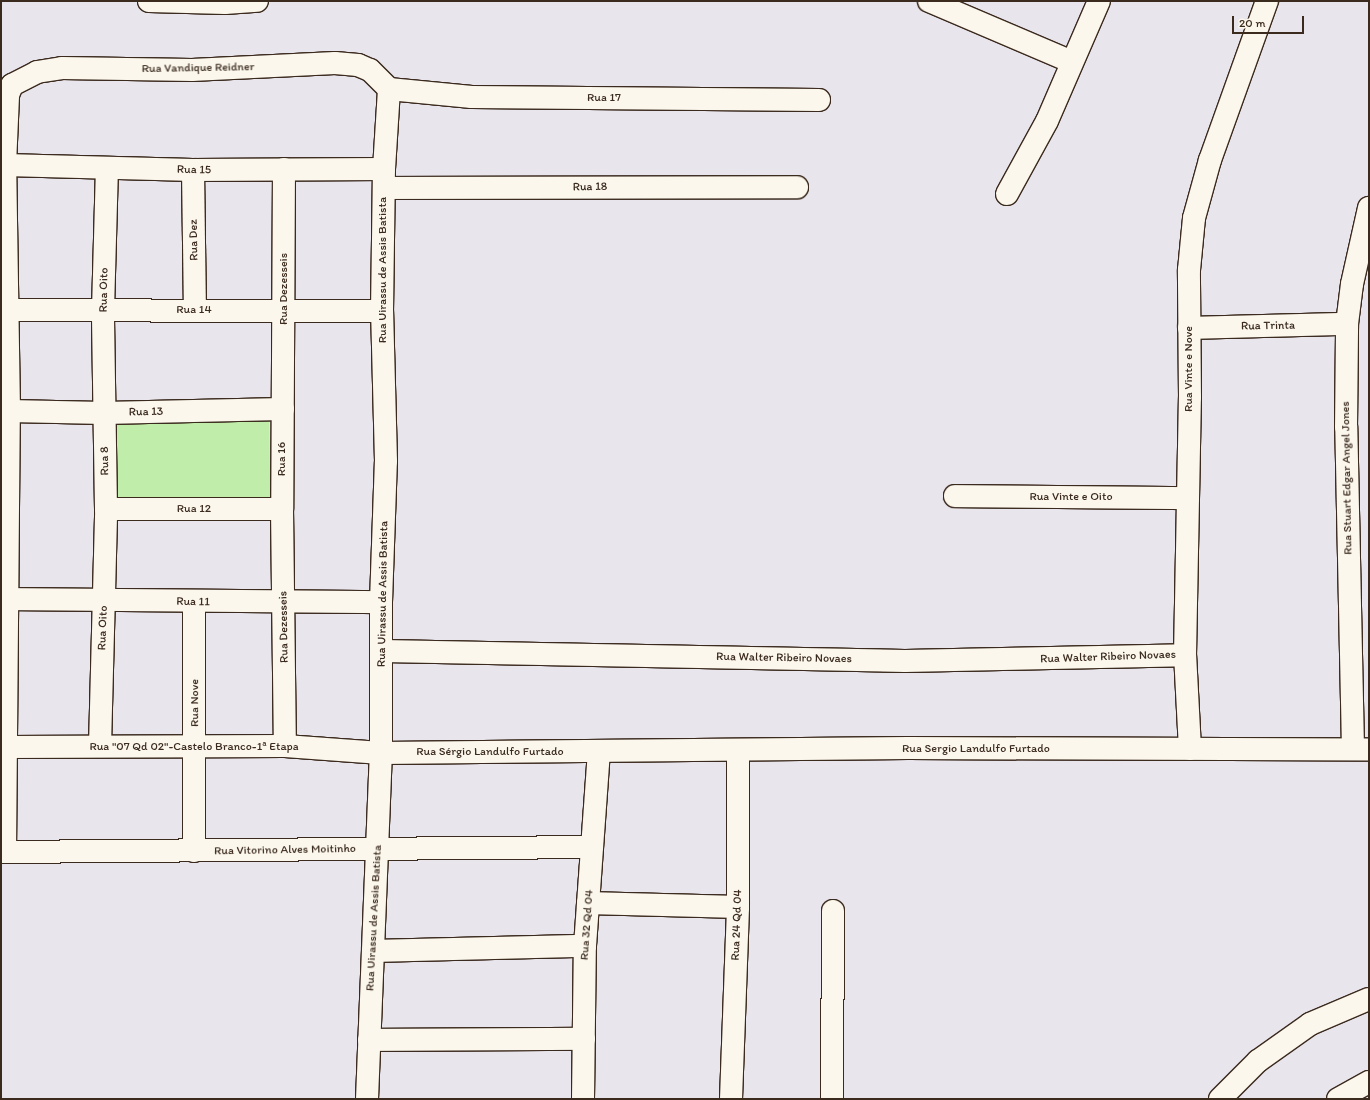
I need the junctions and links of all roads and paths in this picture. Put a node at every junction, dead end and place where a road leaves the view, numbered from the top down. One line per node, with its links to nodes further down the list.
1 (149, 1): 2 (street)
2 (257, 1)
3 (929, 1): 6 (street)
4 (1099, 1): 6 (street)
5 (1267, 1): 24 (street, Rua Vinte e Nove)
6 (1072, 62): 15 (street)
7 (389, 89): 8 (street, Rua 17); 9 (street, Rua Vandique Reidner); 13 (street, Rua Uirassu de Assis Batista)
8 (819, 100)
9 (5, 165): 10 (street, Rua 15); 17 (street)
10 (108, 168): 12 (street, Rua 15); 19 (street, Rua Oito)
11 (284, 169): 12 (street, Rua 15); 13 (street, Rua 15); 21 (street, Rua Dezesseis)
12 (193, 170): 20 (street, Rua Dez)
13 (384, 179): 14 (street, Rua 18); 22 (street, Rua Uirassu de Assis Batista)
14 (797, 187)
15 (1007, 194)
16 (1369, 208): 23 (street, Rua Stuart Edgar Angel Jones)
17 (3, 215): 18 (street)
18 (6, 310): 19 (street, Rua 14); 26 (street)
19 (103, 310): 20 (street, Rua 14); 27 (street, Rua Oito)
20 (195, 310): 21 (street, Rua 14)
21 (284, 310): 22 (street, Rua 14); 25 (street, Rua Dezesseis)
22 (382, 310): 36 (street, Rua Uirassu de Assis Batista)
23 (1347, 324): 24 (street, Rua Trinta); 44 (street, Rua Stuart Edgar Angel Jones)
24 (1189, 328): 29 (street, Rua Vinte e Nove)
25 (283, 409): 27 (street, Rua 13); 31 (street, Rua 16)
26 (9, 411): 27 (street, Rua 13); 32 (street)
27 (104, 412): 30 (street, Rua 8)
28 (955, 496): 29 (street, Rua Vinte e Oito)
29 (1188, 498): 38 (street, Rua Vinte e Nove)
30 (106, 509): 31 (street, Rua 12); 33 (street, Rua Oito)
31 (282, 509): 34 (street, Rua Dezesseis)
32 (6, 599): 33 (street, Rua 11); 42 (street)
33 (104, 599): 35 (street, Rua 11); 40 (street, Rua Oito)
34 (284, 601): 35 (street, Rua 11); 36 (street, Rua 11); 41 (street, Rua Dezesseis)
35 (194, 602): 39 (street, Rua Nove)
36 (381, 602): 37 (street, Rua Uirassu de Assis Batista)
37 (383, 651): 38 (street, Rua Walter Ribeiro Novaes); 47 (street, Rua Uirassu de Assis Batista)
38 (1185, 655): 43 (street, Rua Vinte e Nove)
39 (195, 745): 40 (street, Rua "07 Qd 02"-Castelo Branco-1ª Etapa); 41 (street, Rua "07 Qd 02"-Castelo Branco-1ª Etapa); 51 (street, Rua Nove)
40 (100, 746): 42 (street, Rua "07 Qd 02"-Castelo Branco-1ª Etapa)
41 (285, 746): 47 (street, Rua "07 Qd 02"-Castelo Branco-1ª Etapa)
42 (7, 747): 50 (street)
43 (1190, 749): 44 (street, Rua Sergio Landulfo Furtado); 46 (street, Rua Sergio Landulfo Furtado)
44 (1361, 749)
45 (599, 752): 46 (street, Rua Sergio Landulfo Furtado); 47 (street, Rua Sérgio Landulfo Furtado); 48 (street, Rua 32 Qd 04)
46 (738, 752): 53 (street, Rua 24 Qd 04)
47 (381, 753): 49 (street, Rua Uirassu de Assis Batista)
48 (592, 847): 49 (street, Rua Vitorino Alves Moitinho); 52 (street, Rua 32 Qd 04)
49 (378, 848): 51 (street, Rua Vitorino Alves Moitinho); 56 (street, Rua Uirassu de Assis Batista)
50 (3, 852): 51 (street, Rua Vitorino Alves Moitinho)
51 (194, 852)
52 (588, 903): 53 (street); 55 (street, Rua 32 Qd 04)
53 (738, 907): 63 (street, Rua 24 Qd 04)
54 (833, 911): 64 (street)
55 (585, 946): 56 (street); 58 (street, Rua 32 Qd 04)
56 (373, 951): 59 (street, Rua Uirassu de Assis Batista)
57 (1369, 999): 65 (street)
58 (584, 1039): 59 (street); 62 (street, Rua 32 Qd 04)
59 (369, 1040): 61 (street, Rua Uirassu de Assis Batista)
60 (1369, 1082): 66 (street)
61 (367, 1099)
62 (583, 1099)
63 (731, 1099)
64 (832, 1099)
65 (1220, 1099)
66 (1338, 1099)

